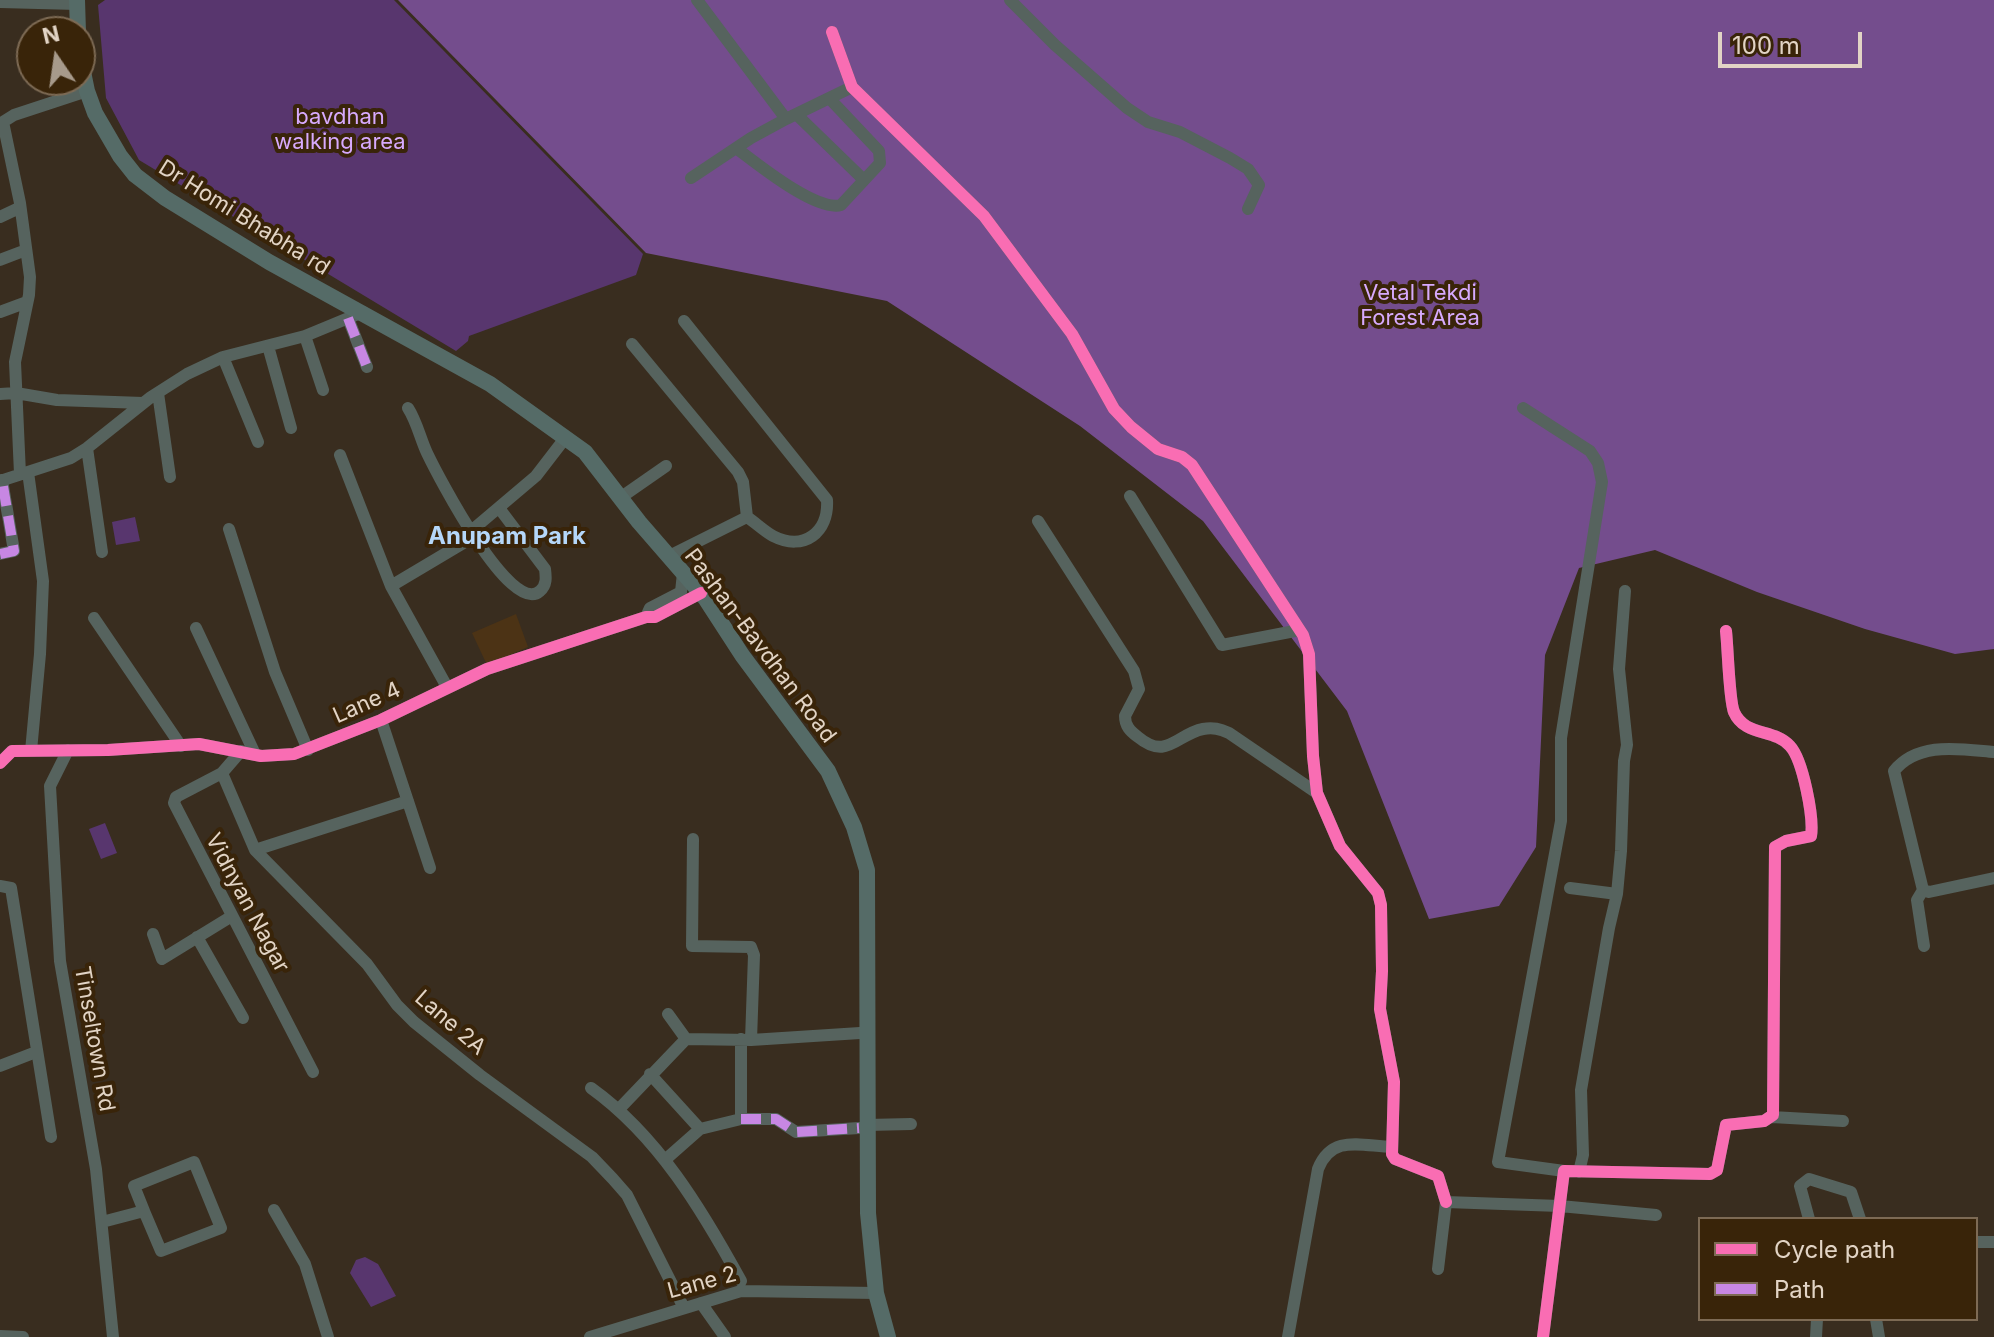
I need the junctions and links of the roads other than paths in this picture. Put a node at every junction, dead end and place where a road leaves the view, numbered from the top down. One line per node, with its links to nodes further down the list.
1 (697, 0): 11 (street)
2 (1010, 0): 19 (street)
3 (44, 1): 4 (street); 5 (street)
4 (0, 2)
5 (77, 2)
6 (832, 32): 7 (street)
7 (852, 87): 10 (street); 65 (street)
8 (72, 96): 12 (street)
9 (89, 96): 25 (main road, Dr Homi Bhabha rd)
10 (829, 98): 11 (street); 16 (street)
11 (791, 116): 13 (street); 16 (street)
12 (2, 129): 14 (street)
13 (736, 148): 15 (street); 16 (street)
14 (15, 175): 17 (street); 18 (street)
15 (691, 178)
16 (864, 180)
17 (0, 181)
18 (19, 208): 20 (street); 21 (street)
19 (1248, 209)
20 (0, 217)
21 (26, 250): 22 (street); 23 (street)
22 (0, 260)
23 (27, 302): 24 (street); 33 (street)
24 (0, 312)
25 (355, 315): 27 (street); 31 (street); 40 (main road, Pashan-Bavdhan Road)
26 (684, 321): 51 (street)
27 (305, 336): 29 (street); 32 (street)
28 (632, 344): 51 (street)
29 (268, 346): 30 (street); 39 (street)
30 (223, 357): 34 (street); 41 (street)
31 (367, 367)
32 (323, 390)
33 (16, 393): 35 (street); 36 (street); 45 (street)
34 (158, 393): 36 (street); 46 (street)
35 (0, 394)
36 (143, 403): 42 (street)
37 (408, 408): 54 (street)
38 (1523, 408): 113 (street)
39 (291, 428)
40 (566, 437): 49 (main road, Pashan-Bavdhan Road); 50 (street)
41 (258, 442)
42 (87, 448): 45 (street); 55 (street)
43 (340, 455): 59 (street)
44 (666, 466): 49 (street)
45 (24, 473): 47 (street); 72 (street)
46 (170, 477)
47 (1, 480): 56 (street)
48 (1130, 496): 65 (street)
49 (620, 498): 57 (main road, Pashan-Bavdhan Road)
50 (499, 508): 54 (street); 54 (street)
51 (747, 517): 57 (street)
52 (1038, 521): 78 (street)
53 (229, 529): 71 (street)
54 (473, 533): 59 (street)
55 (102, 552)
56 (0, 554)
57 (669, 556): 58 (main road, Pashan-Bavdhan Road)
58 (683, 573): 61 (main road, Pashan-Bavdhan Road); 62 (street, Lane 4)
59 (391, 586): 67 (street)
60 (1625, 591): 87 (street)
61 (701, 593): 62 (street, Lane 4); 92 (main road, Pashan-Bavdhan Road)
62 (646, 617): 67 (street, Lane 4)
63 (94, 618): 69 (street)
64 (196, 628): 75 (street)
65 (1300, 630): 78 (street)
66 (1726, 631): 104 (street)
67 (447, 687): 68 (street, Lane 4)
68 (381, 720): 71 (street, Lane 4); 79 (street)
69 (181, 746): 70 (street, Lane 4); 73 (street, Lane 4)
70 (68, 750): 72 (street, Lane 4); 122 (street, Tinseltown Rd)
71 (308, 750): 75 (street, Lane 4)
72 (31, 751): 76 (street, Lane 4)
73 (241, 751): 75 (street, Lane 4); 77 (street)
74 (1994, 752): 86 (street)
75 (255, 754)
76 (0, 763)
77 (222, 773): 81 (street, Lane 2A); 88 (street, Vidnyan Nagar)
78 (1317, 793): 111 (street)
79 (408, 801): 81 (street); 82 (street)
80 (693, 839): 97 (street)
81 (255, 850): 127 (street, Lane 2A)
82 (430, 868)
83 (1994, 878): 86 (street)
84 (0, 886): 98 (street)
85 (1570, 888): 87 (street)
86 (1923, 890): 91 (street)
87 (1617, 894): 114 (street)
88 (232, 916): 90 (street); 100 (street, Vidnyan Nagar)
89 (153, 934): 90 (street)
90 (197, 937): 94 (street)
91 (1924, 946)
92 (866, 1001): 95 (main road, Pashan-Bavdhan Road); 108 (main road, Pashan-Bavdhan Road)
93 (668, 1014): 96 (street)
94 (243, 1018)
95 (860, 1033): 97 (street); 108 (main road, Pashan-Bavdhan Road)
96 (686, 1039): 97 (street); 101 (street)
97 (746, 1039): 105 (street)
98 (36, 1052): 99 (street); 110 (street)
99 (0, 1066)
100 (313, 1072)
101 (650, 1074): 103 (street); 109 (street)
102 (591, 1088): 103 (street)
103 (620, 1108): 112 (street)
104 (1772, 1117): 106 (street); 114 (street)
105 (741, 1119): 108 (street); 109 (street)
106 (1843, 1121)
107 (911, 1124): 108 (street)
108 (863, 1126): 125 (main road, Pashan-Bavdhan Road)
109 (700, 1129): 112 (street)
110 (51, 1137)
111 (1392, 1147): 115 (street); 136 (street)
112 (666, 1159): 124 (street)
113 (1564, 1171): 114 (street); 116 (street)
114 (1579, 1172)
115 (1446, 1202): 116 (street); 123 (street)
116 (1560, 1206): 119 (street); 137 (street)
117 (274, 1210): 131 (street)
118 (144, 1211): 118 (street); 122 (street)
119 (1656, 1215)
120 (1808, 1217): 121 (street)
121 (1859, 1217)
122 (102, 1222): 130 (street, Tinseltown Rd)
123 (1438, 1269)
124 (741, 1281)
125 (872, 1293): 126 (street, Lane 2); 134 (main road, Pashan-Bavdhan Road); 135 (main road, Pashan-Bavdhan Road)
126 (701, 1303): 127 (street, Lane 2); 133 (street)
127 (684, 1308): 132 (street, Lane 2)
128 (0, 1336): 129 (street)
129 (23, 1337)
130 (113, 1337)
131 (328, 1337)
132 (590, 1337)
133 (725, 1337)
134 (878, 1337)
135 (888, 1337)
136 (1288, 1337)
137 (1543, 1337)

